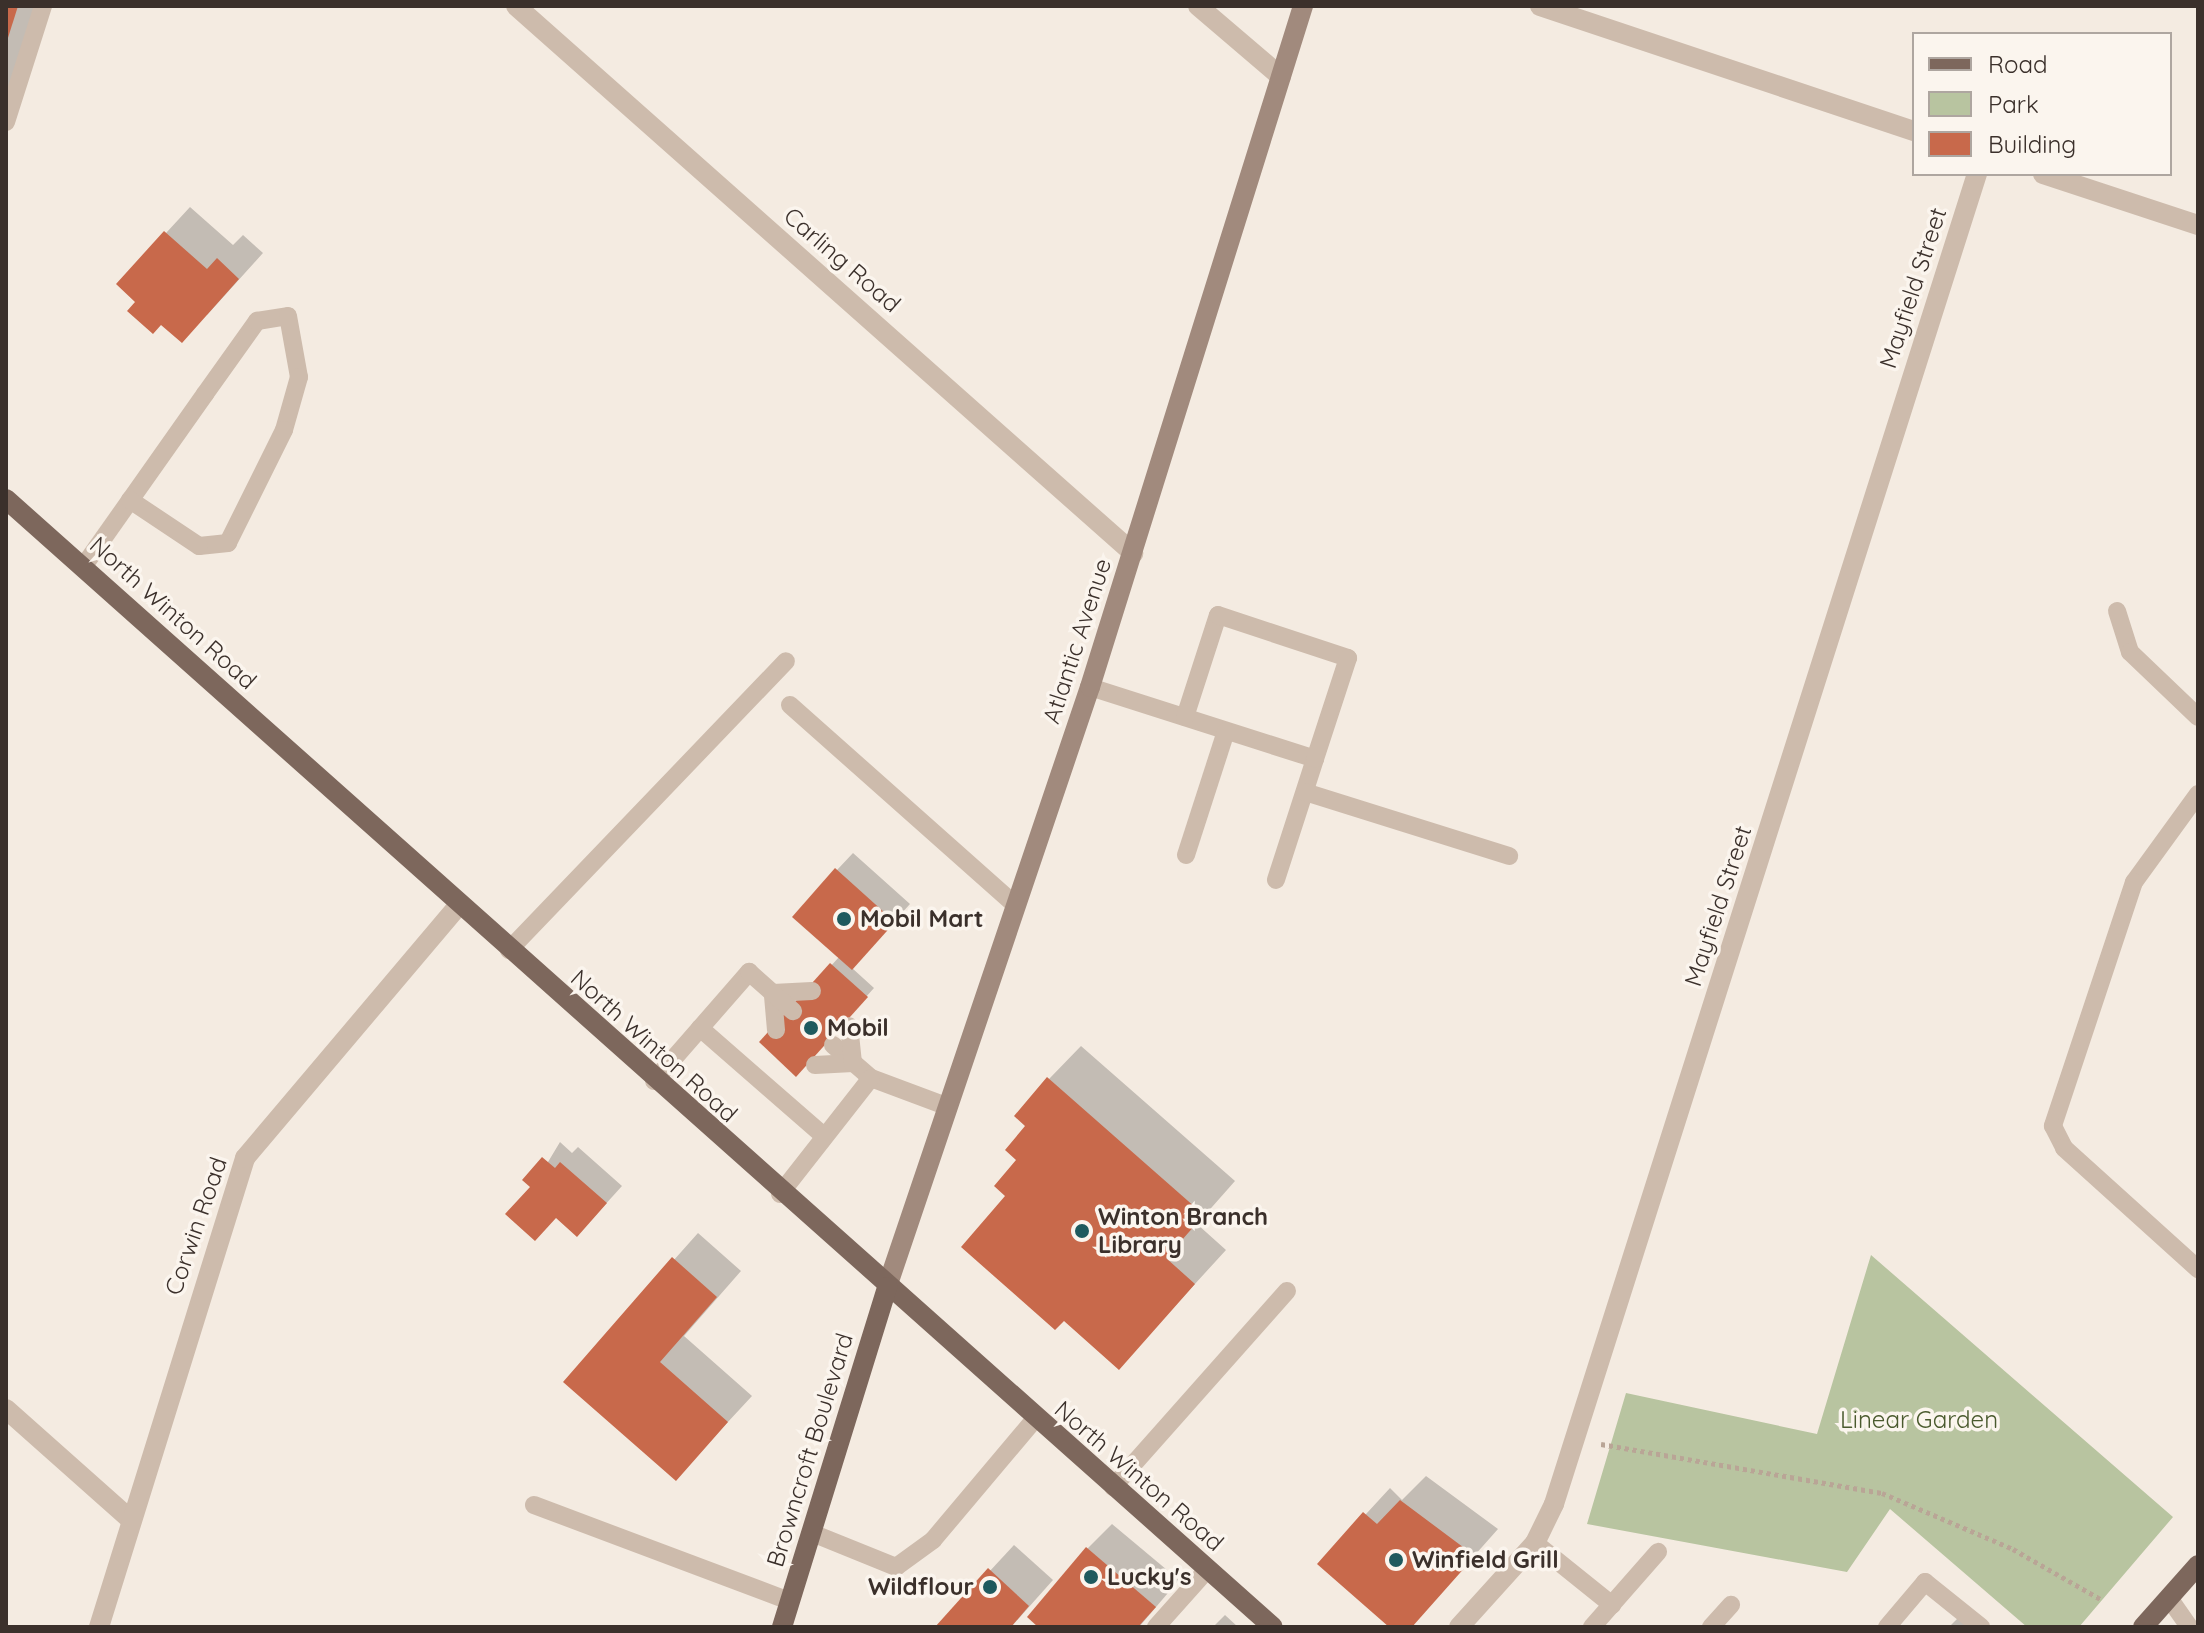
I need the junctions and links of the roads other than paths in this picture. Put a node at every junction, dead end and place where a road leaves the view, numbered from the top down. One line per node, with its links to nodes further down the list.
1 (43, 6): 7 (lane)
2 (516, 6): 14 (street, Carling Road)
3 (1198, 6): 6 (street)
4 (1303, 6): 6 (main road, Atlantic Avenue)
5 (1540, 6): 8 (street)
6 (1281, 77): 14 (main road, Atlantic Avenue)
7 (6, 122)
8 (1912, 130)
9 (1976, 176): 55 (street, Mayfield Street)
10 (2049, 176): 11 (street)
11 (2198, 225)
12 (6, 499): 15 (main road, North Winton Road)
13 (130, 500): 13 (lane); 15 (lane)
14 (1133, 553): 18 (main road, Atlantic Avenue)
15 (83, 567): 29 (main road, North Winton Road)
16 (2117, 611): 21 (lane)
17 (786, 661): 31 (lane)
18 (1090, 687): 20 (lane); 30 (main road, Atlantic Avenue)
19 (790, 705): 30 (lane)
20 (1185, 717): 22 (lane); 23 (lane)
21 (2198, 717)
22 (1226, 731): 23 (lane); 26 (lane)
23 (1315, 759): 24 (lane)
24 (1305, 792): 27 (lane); 28 (lane)
25 (2198, 794): 46 (lane)
26 (1186, 855)
27 (1509, 856)
28 (1276, 880)
29 (459, 905): 31 (main road, North Winton Road); 53 (street, Corwin Road)
30 (1016, 906): 43 (main road, Atlantic Avenue)
31 (509, 950): 42 (main road, North Winton Road)
32 (812, 991): 33 (lane)
33 (773, 993): 34 (lane); 36 (lane); 37 (lane)
34 (793, 1011)
35 (849, 1026): 39 (lane)
36 (700, 1028): 42 (lane); 44 (lane)
37 (776, 1030)
38 (833, 1045): 39 (lane)
39 (853, 1063): 40 (lane); 41 (lane)
40 (815, 1065)
41 (871, 1078): 43 (lane); 44 (lane)
42 (654, 1081): 45 (main road, North Winton Road)
43 (946, 1106): 47 (main road, Atlantic Avenue)
44 (824, 1136): 45 (lane)
45 (780, 1194): 47 (main road, North Winton Road)
46 (2198, 1269)
47 (887, 1287): 50 (main road, North Winton Road); 54 (main road, Browncroft Boulevard)
48 (1287, 1291): 51 (lane)
49 (6, 1409): 53 (street)
50 (1034, 1420): 51 (main road, North Winton Road); 54 (lane)
51 (1113, 1487): 58 (main road, North Winton Road)
52 (534, 1505): 60 (lane)
53 (131, 1520): 63 (street, Corwin Road)
54 (812, 1533): 60 (main road, Browncroft Boulevard)
55 (1535, 1543): 61 (lane); 67 (street, Mayfield Street)
56 (1658, 1552): 61 (lane)
57 (2198, 1565): 59 (main road)
58 (1207, 1570): 65 (lane); 66 (main road, North Winton Road)
59 (2169, 1598): 72 (main road); 73 (lane)
60 (790, 1601): 64 (main road, Browncroft Boulevard)
61 (1612, 1605): 68 (lane)
62 (1731, 1605): 69 (lane)
63 (99, 1627)
64 (782, 1627)
65 (1156, 1627)
66 (1273, 1627)
67 (1459, 1627)
68 (1592, 1627)
69 (1711, 1627)
70 (1887, 1627): 71 (lane)
71 (1981, 1627)
72 (2143, 1627)
73 (2189, 1627)

